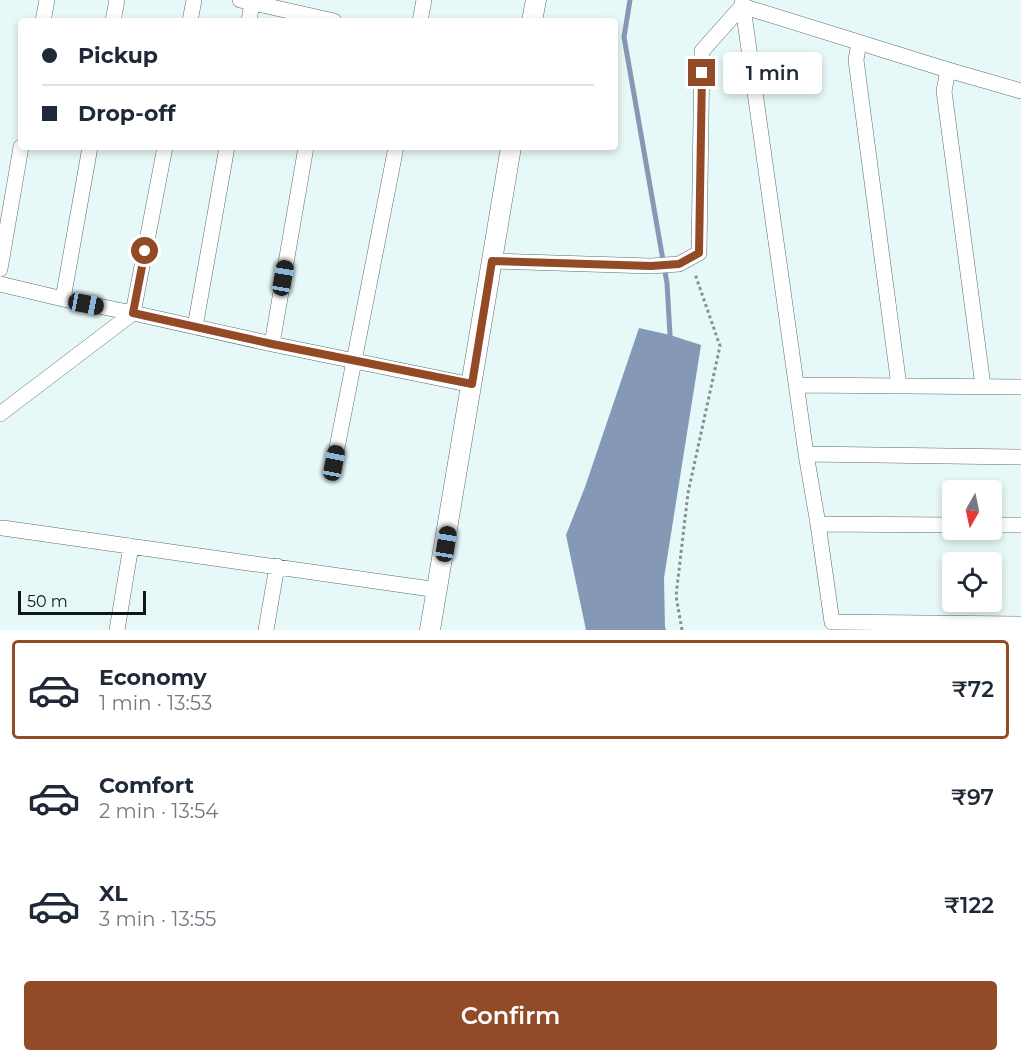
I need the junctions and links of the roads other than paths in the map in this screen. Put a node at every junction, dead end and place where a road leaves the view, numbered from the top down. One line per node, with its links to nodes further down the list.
1 (47, 0): 8 (street)
2 (117, 0): 9 (street)
3 (194, 0): 10 (street)
4 (424, 0): 13 (street)
5 (536, 0): 14 (street)
6 (246, 1): 11 (street); 12 (street)
7 (742, 3): 15 (street); 25 (street); 34 (street)
8 (44, 18)
9 (114, 18)
10 (191, 18)
11 (249, 18)
12 (321, 18)
13 (421, 18)
14 (533, 18)
15 (859, 43): 16 (street); 35 (street)
16 (948, 70): 17 (street); 36 (street)
17 (1021, 91)
18 (20, 150): 26 (street)
19 (89, 150): 28 (street)
20 (164, 150): 29 (street)
21 (226, 150): 30 (street)
22 (305, 150): 31 (street)
23 (395, 150): 32 (street)
24 (510, 150): 25 (street)
25 (492, 261): 33 (street)
26 (0, 269)
27 (0, 284): 28 (street)
28 (63, 299): 29 (street)
29 (133, 313): 30 (street); 38 (street)
30 (195, 327): 31 (street)
31 (272, 344): 32 (street)
32 (354, 361): 33 (street); 41 (street)
33 (472, 384): 49 (street)
34 (797, 385): 35 (street); 39 (street)
35 (899, 386): 36 (street)
36 (983, 386): 37 (street)
37 (1021, 387)
38 (0, 414)
39 (806, 454): 40 (street); 42 (street)
40 (1021, 457)
41 (334, 463)
42 (818, 524): 43 (street); 50 (street)
43 (942, 525)
44 (1002, 525): 45 (street)
45 (1021, 525)
46 (3, 528): 47 (street)
47 (131, 546): 48 (street); 51 (street)
48 (277, 566): 49 (street); 52 (street)
49 (438, 590): 53 (street)
50 (1021, 624)
51 (117, 630)
52 (266, 630)
53 (430, 630)

